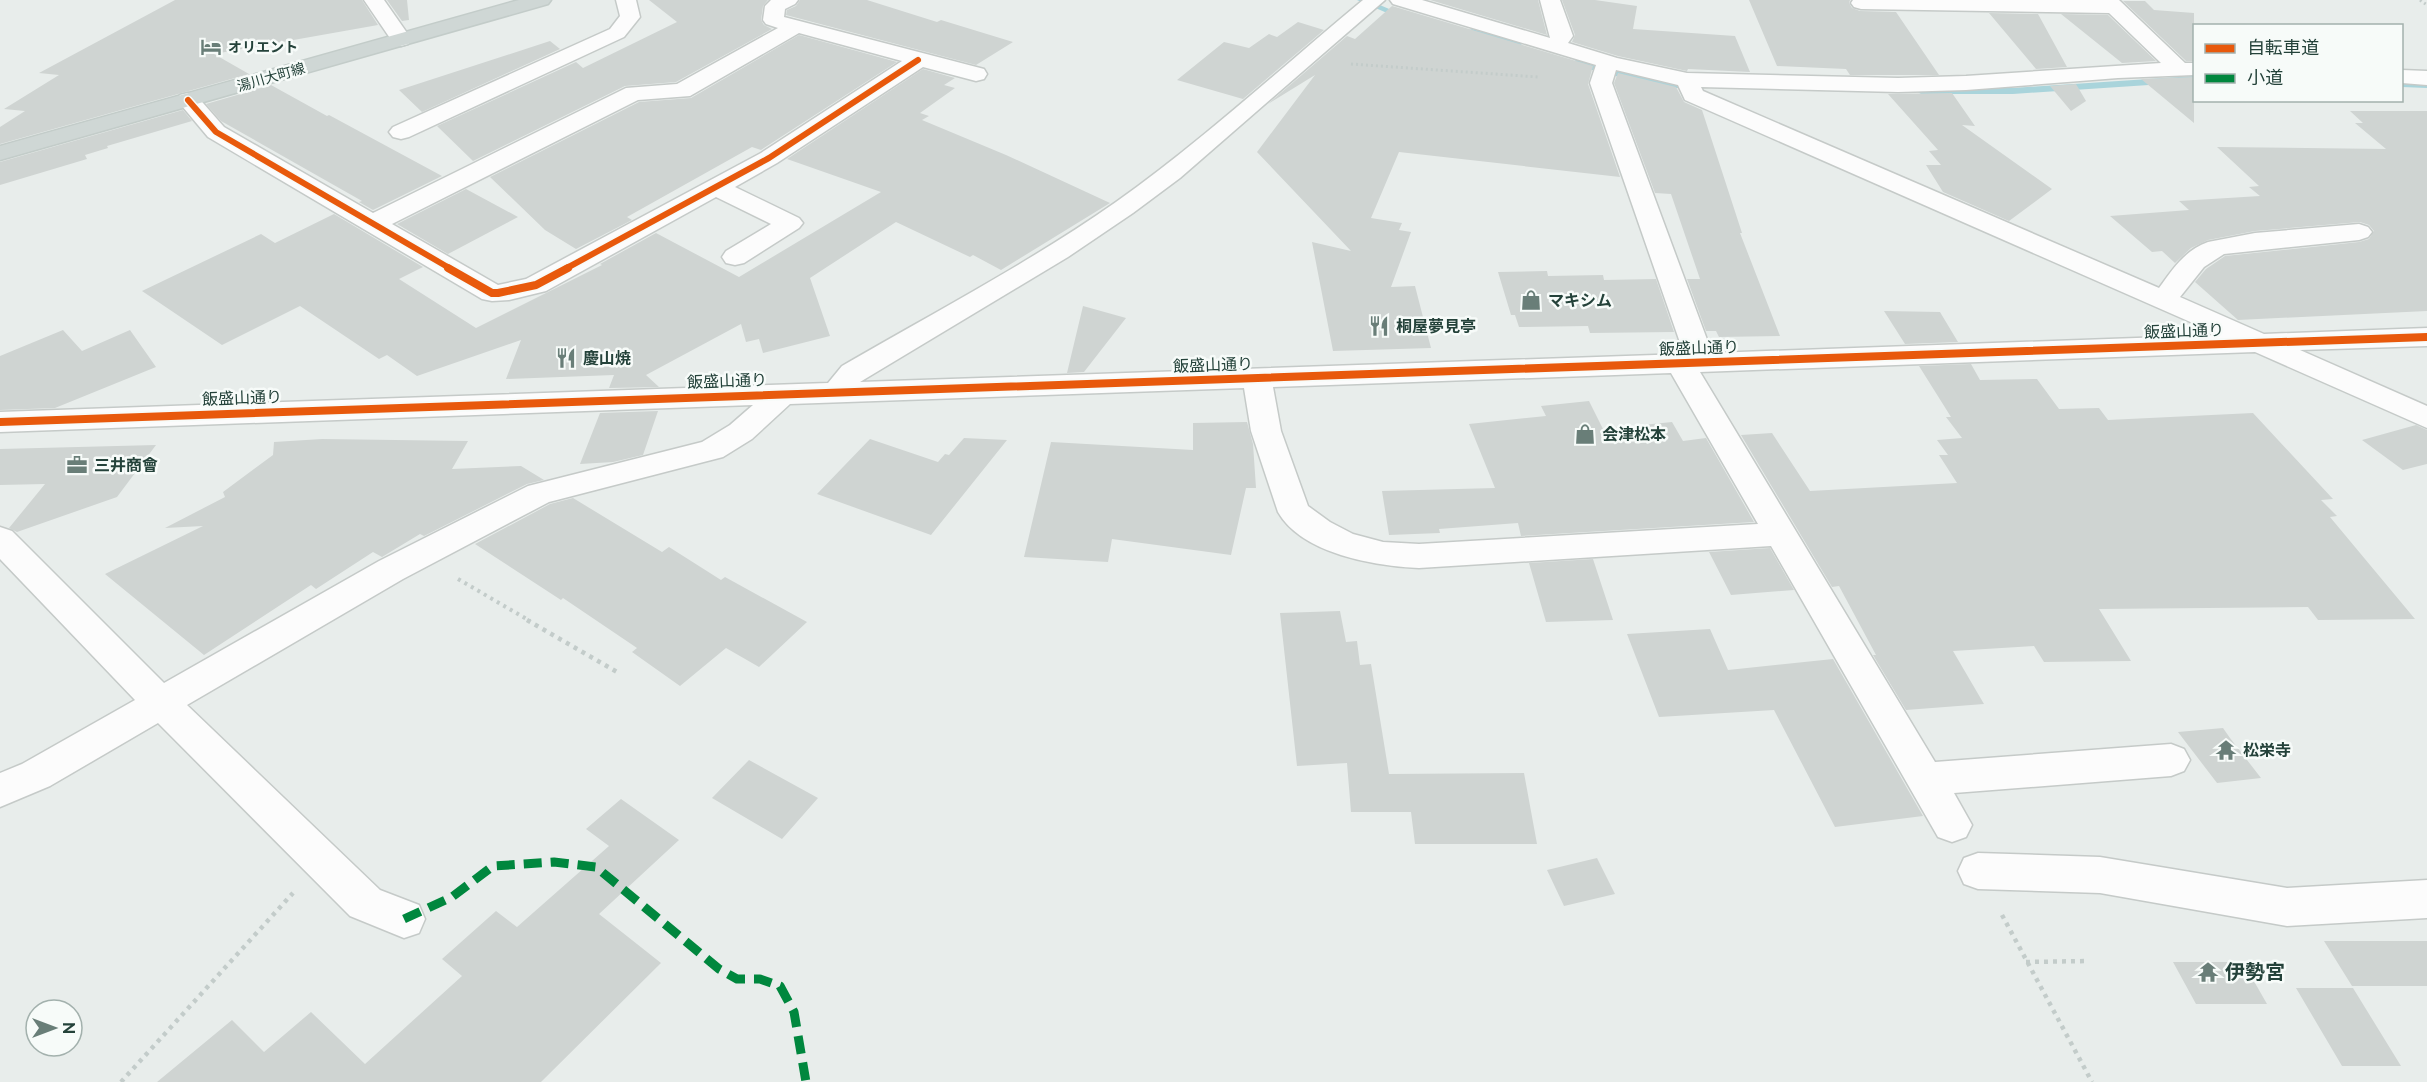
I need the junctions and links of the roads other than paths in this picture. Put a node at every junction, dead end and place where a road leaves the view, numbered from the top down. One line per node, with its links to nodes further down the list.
1 (374, 0): 12 (street)
2 (541, 0): 12 (main road, 湯川大町線)
3 (626, 0): 22 (street)
4 (788, 0): 11 (street)
5 (1375, 0): 33 (street)
6 (1400, 0): 13 (street)
7 (1550, 0): 13 (street)
8 (1861, 2): 9 (street); 10 (street)
9 (2111, 4): 15 (street)
10 (1869, 23)
11 (796, 26): 14 (street); 25 (street)
12 (401, 40): 21 (main road, 湯川大町線)
13 (1555, 47): 16 (street)
14 (918, 60): 17 (street); 24 (street)
15 (2186, 69): 20 (street)
16 (1605, 72): 20 (street); 31 (street)
17 (976, 74)
18 (2403, 77): 19 (street)
19 (2427, 78)
20 (1687, 80): 28 (street)
21 (188, 100): 23 (main road, 湯川大町線); 25 (street)
22 (401, 132)
23 (0, 153)
24 (716, 187): 25 (street); 27 (street)
25 (371, 224)
26 (2359, 232): 28 (street)
27 (735, 257)
28 (2164, 300): 30 (street)
29 (2427, 337): 30 (street, 飯盛山通り)
30 (2260, 343): 31 (street, 飯盛山通り); 35 (street)
31 (1692, 364): 32 (street, 飯盛山通り); 37 (street)
32 (1257, 379): 33 (street, 飯盛山通り); 37 (street)
33 (837, 392): 34 (street, 飯盛山通り)
34 (783, 393): 36 (street, 飯盛山通り); 39 (street)
35 (2427, 418)
36 (0, 422)
37 (1779, 534): 41 (street)
38 (0, 539): 39 (street)
39 (161, 703): 42 (street); 46 (street)
40 (2171, 760): 41 (street)
41 (1927, 779): 43 (street)
42 (0, 791)
43 (1952, 825)
44 (1978, 871): 45 (street)
45 (2427, 899)
46 (404, 919)

